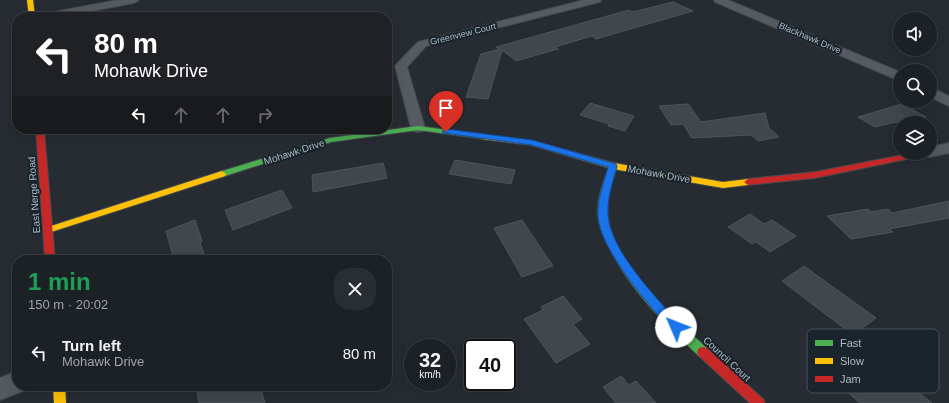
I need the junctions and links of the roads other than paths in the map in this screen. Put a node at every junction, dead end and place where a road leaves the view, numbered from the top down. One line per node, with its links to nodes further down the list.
1 (30, 0): 7 (street)
2 (134, 0): 8 (street)
3 (596, 0): 12 (street, Greenview Court)
4 (719, 0): 6 (street, Blackhawk Drive)
5 (749, 0): 6 (street)
6 (734, 6): 9 (street, Blackhawk Drive)
7 (31, 12)
8 (70, 12)
9 (893, 74)
10 (937, 95): 11 (street)
11 (949, 102)
12 (418, 128): 13 (street, Mohawk Drive); 19 (street, Mohawk Drive)
13 (392, 132)
14 (40, 134): 20 (street, East Nerge Road)
15 (374, 134): 20 (street, Mohawk Drive)
16 (949, 148): 17 (street)
17 (937, 151)
18 (893, 160): 19 (street, Mohawk Drive)
19 (613, 166): 26 (street, Council Court)
20 (48, 230): 21 (street, East Nerge Road)
21 (50, 255)
22 (12, 384): 23 (street)
23 (0, 389)
24 (59, 391): 25 (street)
25 (60, 403)
26 (758, 403)

